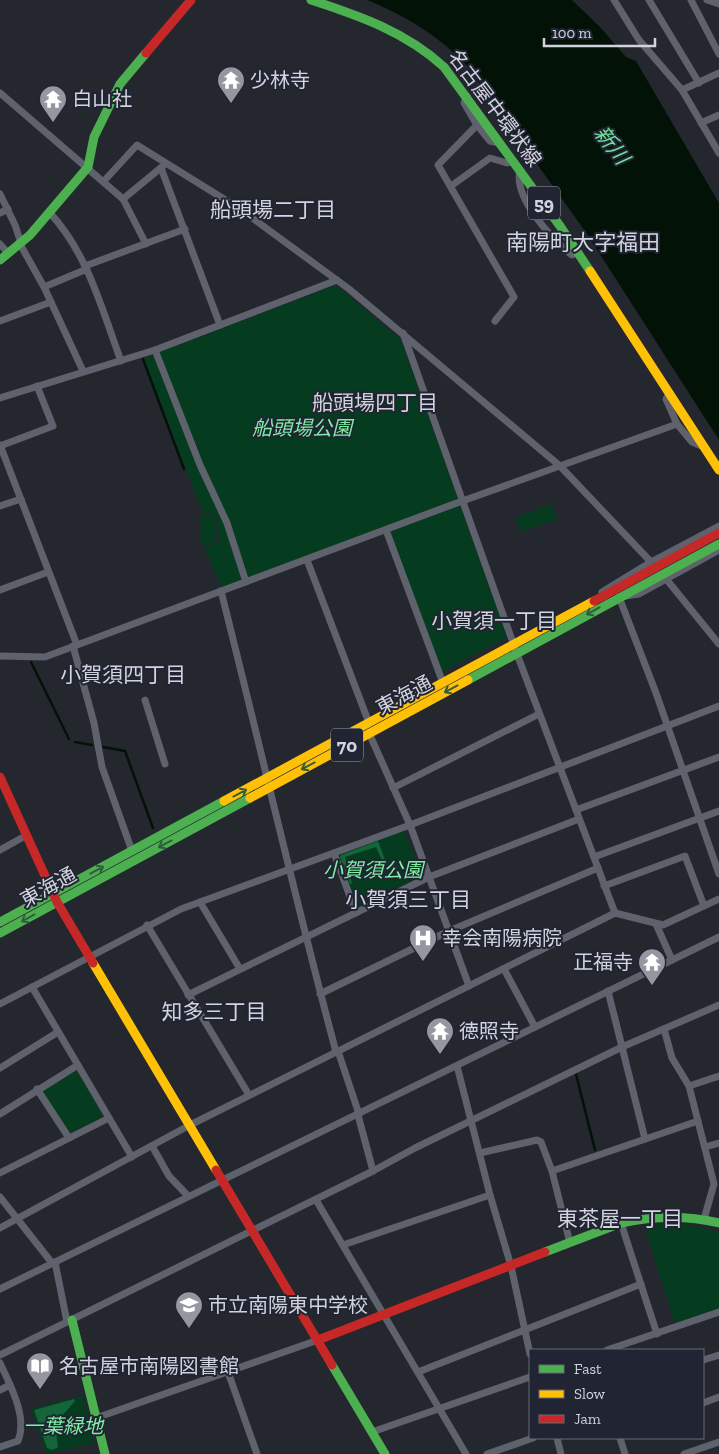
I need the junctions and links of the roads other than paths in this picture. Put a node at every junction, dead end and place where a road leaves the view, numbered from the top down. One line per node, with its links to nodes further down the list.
1 (191, 0): 21 (main road)
2 (311, 0): 13 (main road, 名古屋中環状線 / 59)
3 (614, 0): 11 (street)
4 (649, 0): 10 (street)
5 (691, 0): 8 (street)
6 (707, 0): 7 (street)
7 (719, 4)
8 (719, 54)
9 (719, 73): 10 (street)
10 (699, 82): 11 (street)
11 (682, 90): 15 (street)
12 (0, 93): 21 (street)
13 (467, 96): 16 (street); 17 (main road, 名古屋中環状線 / 59)
14 (719, 115): 15 (street)
15 (701, 123): 18 (street)
16 (477, 125): 17 (street); 24 (street)
17 (502, 144): 19 (main road, 名古屋中環状線 / 59)
18 (719, 153)
19 (513, 160): 22 (main road, 名古屋中環状線 / 59); 24 (street)
20 (164, 165): 23 (street); 26 (street); 30 (street); 38 (street)
21 (88, 167): 23 (street); 29 (main road)
22 (520, 170): 35 (main road, 名古屋中環状線 / 59); 35 (street)
23 (104, 181): 26 (street)
24 (451, 186): 42 (street)
25 (0, 194): 27 (street)
26 (123, 199): 33 (street)
27 (8, 210): 28 (street); 31 (street)
28 (0, 213)
29 (50, 213): 31 (main road); 37 (street)
30 (184, 229): 33 (street); 43 (street)
31 (20, 243): 34 (main road); 39 (street)
32 (0, 244): 34 (street)
33 (146, 244): 37 (street)
34 (8, 253): 36 (main road)
35 (577, 253): 49 (main road, 名古屋中環状線 / 59)
36 (0, 260)
37 (86, 268): 39 (street); 46 (street)
38 (337, 280): 43 (street); 44 (street)
39 (44, 287): 40 (street)
40 (51, 302): 41 (street); 47 (street)
41 (0, 320)
42 (495, 321)
43 (220, 325): 45 (street)
44 (403, 333): 55 (street); 58 (street)
45 (155, 350): 46 (street); 69 (street)
46 (121, 361): 47 (street)
47 (83, 371): 48 (street)
48 (37, 386): 50 (street); 52 (street)
49 (670, 393): 51 (street); 53 (main road, 名古屋中環状線 / 59)
50 (0, 398)
51 (677, 424): 53 (street); 55 (street)
52 (0, 445): 54 (street)
53 (705, 447): 56 (main road, 名古屋中環状線 / 59)
54 (3, 462): 57 (street)
55 (560, 466): 58 (street); 66 (street)
56 (719, 470)
57 (20, 498): 59 (street); 67 (street)
58 (462, 502): 61 (street); 74 (street)
59 (0, 506)
60 (719, 526): 66 (street)
61 (386, 530): 65 (street); 79 (street)
62 (719, 533): 73 (main road, 東海通 / 70)
63 (719, 544): 72 (main road, 東海通 / 70)
64 (719, 550): 68 (street)
65 (307, 560): 69 (street); 83 (street)
66 (650, 562): 73 (street)
67 (48, 572): 70 (street); 76 (street)
68 (666, 580): 72 (street); 75 (street)
69 (246, 582): 71 (street)
70 (0, 590)
71 (221, 591): 76 (street); 91 (street)
72 (619, 597): 77 (main road, 東海通 / 70, one-way to 77); 84 (street)
73 (590, 603): 74 (main road, 東海通 / 70)
74 (514, 644): 77 (street); 79 (main road, 東海通 / 70)
75 (719, 644)
76 (75, 646): 78 (street); 101 (street)
77 (516, 654): 82 (street); 85 (main road, 東海通 / 70, one-way to 85)
78 (0, 656)
79 (443, 683): 83 (main road, 東海通 / 70)
80 (145, 700): 87 (street)
81 (719, 706): 84 (street)
82 (539, 714): 88 (street); 93 (street)
83 (369, 723): 91 (main road, 東海通 / 70)
84 (667, 726): 88 (street); 89 (street)
85 (369, 733): 92 (main road, 東海通 / 70, one-way to 92); 93 (street)
86 (719, 757): 89 (street)
87 (165, 764)
88 (560, 767): 94 (street); 98 (street)
89 (683, 771): 94 (street); 96 (street)
90 (0, 777): 99 (main road)
91 (268, 778): 92 (street); 101 (main road, 東海通 / 70, one-way to 91)
92 (269, 787): 105 (street); 109 (main road, 東海通 / 70, one-way to 109)
93 (393, 788): 98 (street)
94 (576, 810): 97 (street)
95 (719, 811): 96 (street)
96 (699, 818): 103 (street); 106 (street)
97 (579, 819): 103 (street); 107 (street)
98 (410, 825): 102 (street); 107 (street)
99 (27, 835): 100 (street); 109 (main road)
100 (0, 850)
101 (132, 851): 109 (main road, 東海通 / 70, one-way to 101)
102 (334, 853): 105 (street); 113 (street)
103 (594, 857): 104 (street)
104 (598, 868): 108 (street); 118 (street)
105 (289, 869): 111 (street); 121 (street)
106 (719, 874)
107 (428, 877): 113 (street); 118 (street)
108 (604, 886): 112 (street); 114 (street)
109 (55, 898): 115 (main road, 東海通 / 70); 119 (main road, 東海通 / 70, one-way to 119); 122 (main road)
110 (719, 899): 112 (street)
111 (200, 902): 117 (street); 125 (street)
112 (704, 906): 116 (street)
113 (356, 912): 121 (street)
114 (615, 913): 116 (street); 124 (street)
115 (0, 922)
116 (656, 924): 123 (street)
117 (146, 926): 122 (street); 130 (street)
118 (449, 931): 126 (street); 129 (street)
119 (0, 933)
120 (719, 937): 123 (street)
121 (305, 938): 125 (street); 129 (street)
122 (89, 956): 127 (street); 150 (main road)
123 (672, 960): 128 (street)
124 (504, 969): 126 (street); 133 (street)
125 (240, 970): 130 (street)
126 (469, 986): 137 (street)
127 (32, 987): 131 (street); 135 (street)
128 (608, 991): 133 (street); 136 (street)
129 (320, 994): 137 (street)
130 (188, 995): 144 (street)
131 (0, 1004)
132 (719, 1005): 134 (street)
133 (535, 1027): 139 (street)
134 (664, 1029): 136 (street); 142 (street)
135 (58, 1032): 138 (street); 140 (street)
136 (622, 1047): 148 (street); 152 (street)
137 (337, 1051): 144 (street); 146 (street)
138 (78, 1065): 143 (street); 147 (street)
139 (457, 1066): 146 (street); 148 (street)
140 (0, 1068)
141 (719, 1076): 142 (street)
142 (689, 1086): 149 (street)
143 (37, 1089): 145 (street); 151 (street)
144 (249, 1095): 150 (street)
145 (0, 1114)
146 (359, 1115): 158 (street); 161 (street)
147 (109, 1118): 151 (street); 157 (street)
148 (472, 1121): 156 (street); 158 (street)
149 (698, 1121): 152 (street); 155 (street)
150 (190, 1125): 154 (street); 161 (main road)
151 (69, 1138): 160 (street)
152 (645, 1139): 159 (street)
153 (719, 1143): 155 (street)
154 (152, 1146): 157 (street); 164 (street)
155 (705, 1147): 162 (street)
156 (480, 1153): 159 (street); 163 (street)
157 (132, 1156): 168 (street)
158 (373, 1171): 166 (street)
159 (552, 1171): 173 (street)
160 (0, 1173)
161 (223, 1179): 164 (street); 172 (main road)
162 (717, 1183): 167 (street)
163 (490, 1195): 174 (street); 176 (street)
164 (188, 1196): 175 (street)
165 (0, 1197): 168 (street)
166 (316, 1200): 172 (street); 174 (street)
167 (704, 1219): 169 (main road); 170 (main road)
168 (18, 1220): 171 (street); 175 (street)
169 (621, 1223): 173 (main road); 177 (street)
170 (719, 1223)
171 (0, 1228)
172 (252, 1231): 181 (street); 184 (main road)
173 (570, 1243): 176 (main road)
174 (342, 1245): 180 (street)
175 (54, 1262): 178 (street); 181 (street)
176 (511, 1266): 180 (main road); 182 (street)
177 (641, 1284): 182 (street); 183 (street)
178 (0, 1289)
179 (719, 1312): 183 (street)
180 (384, 1315): 184 (main road); 192 (street)
181 (69, 1321): 187 (street); 199 (main road)
182 (524, 1330): 186 (street); 192 (street)
183 (656, 1334): 185 (street)
184 (318, 1340): 191 (street); 200 (main road)
185 (610, 1349)
186 (529, 1350)
187 (0, 1355)
188 (719, 1355): 189 (street)
189 (704, 1360)
190 (0, 1363): 194 (street)
191 (228, 1372): 199 (street); 207 (street)
192 (418, 1372): 198 (street)
193 (529, 1377): 198 (street)
194 (10, 1385): 195 (street); 205 (street)
195 (0, 1390)
196 (719, 1397): 197 (street)
197 (704, 1402)
198 (440, 1409): 200 (street); 209 (street)
199 (96, 1418): 206 (main road)
200 (372, 1432): 208 (main road)
201 (530, 1439): 210 (street)
202 (556, 1439): 211 (street)
203 (620, 1439): 212 (street)
204 (719, 1442): 213 (street)
205 (0, 1447)
206 (104, 1454)
207 (256, 1454)
208 (385, 1454)
209 (466, 1454)
210 (487, 1454)
211 (561, 1454)
212 (625, 1454)
213 (684, 1454)

